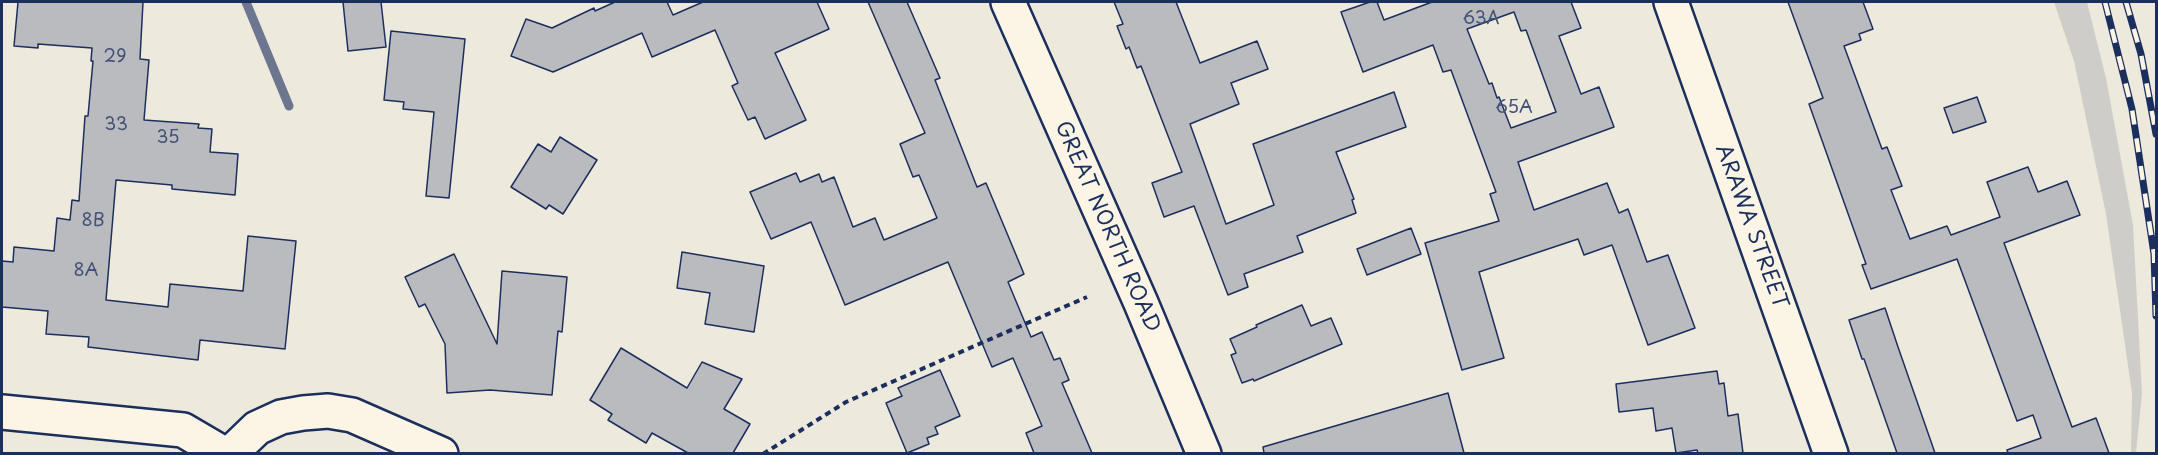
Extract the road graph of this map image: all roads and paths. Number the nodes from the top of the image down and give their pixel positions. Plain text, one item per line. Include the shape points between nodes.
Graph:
1 (1008, 2) edge
2 (1671, 2) edge
3 (1087, 297) dead end
4 (2, 412) edge
5 (224, 453) edge
6 (230, 453) edge
7 (441, 453) edge
8 (763, 453) edge
9 (1204, 453) edge
10 (1831, 453) edge

1 - 9 street, GREAT NORTH ROAD
2 - 10 street, ARAWA STREET
3 - 8 path via 846,402
4 - 5 street via 183,430
6 - 7 street via 257,428 281,417 328,411 352,415

